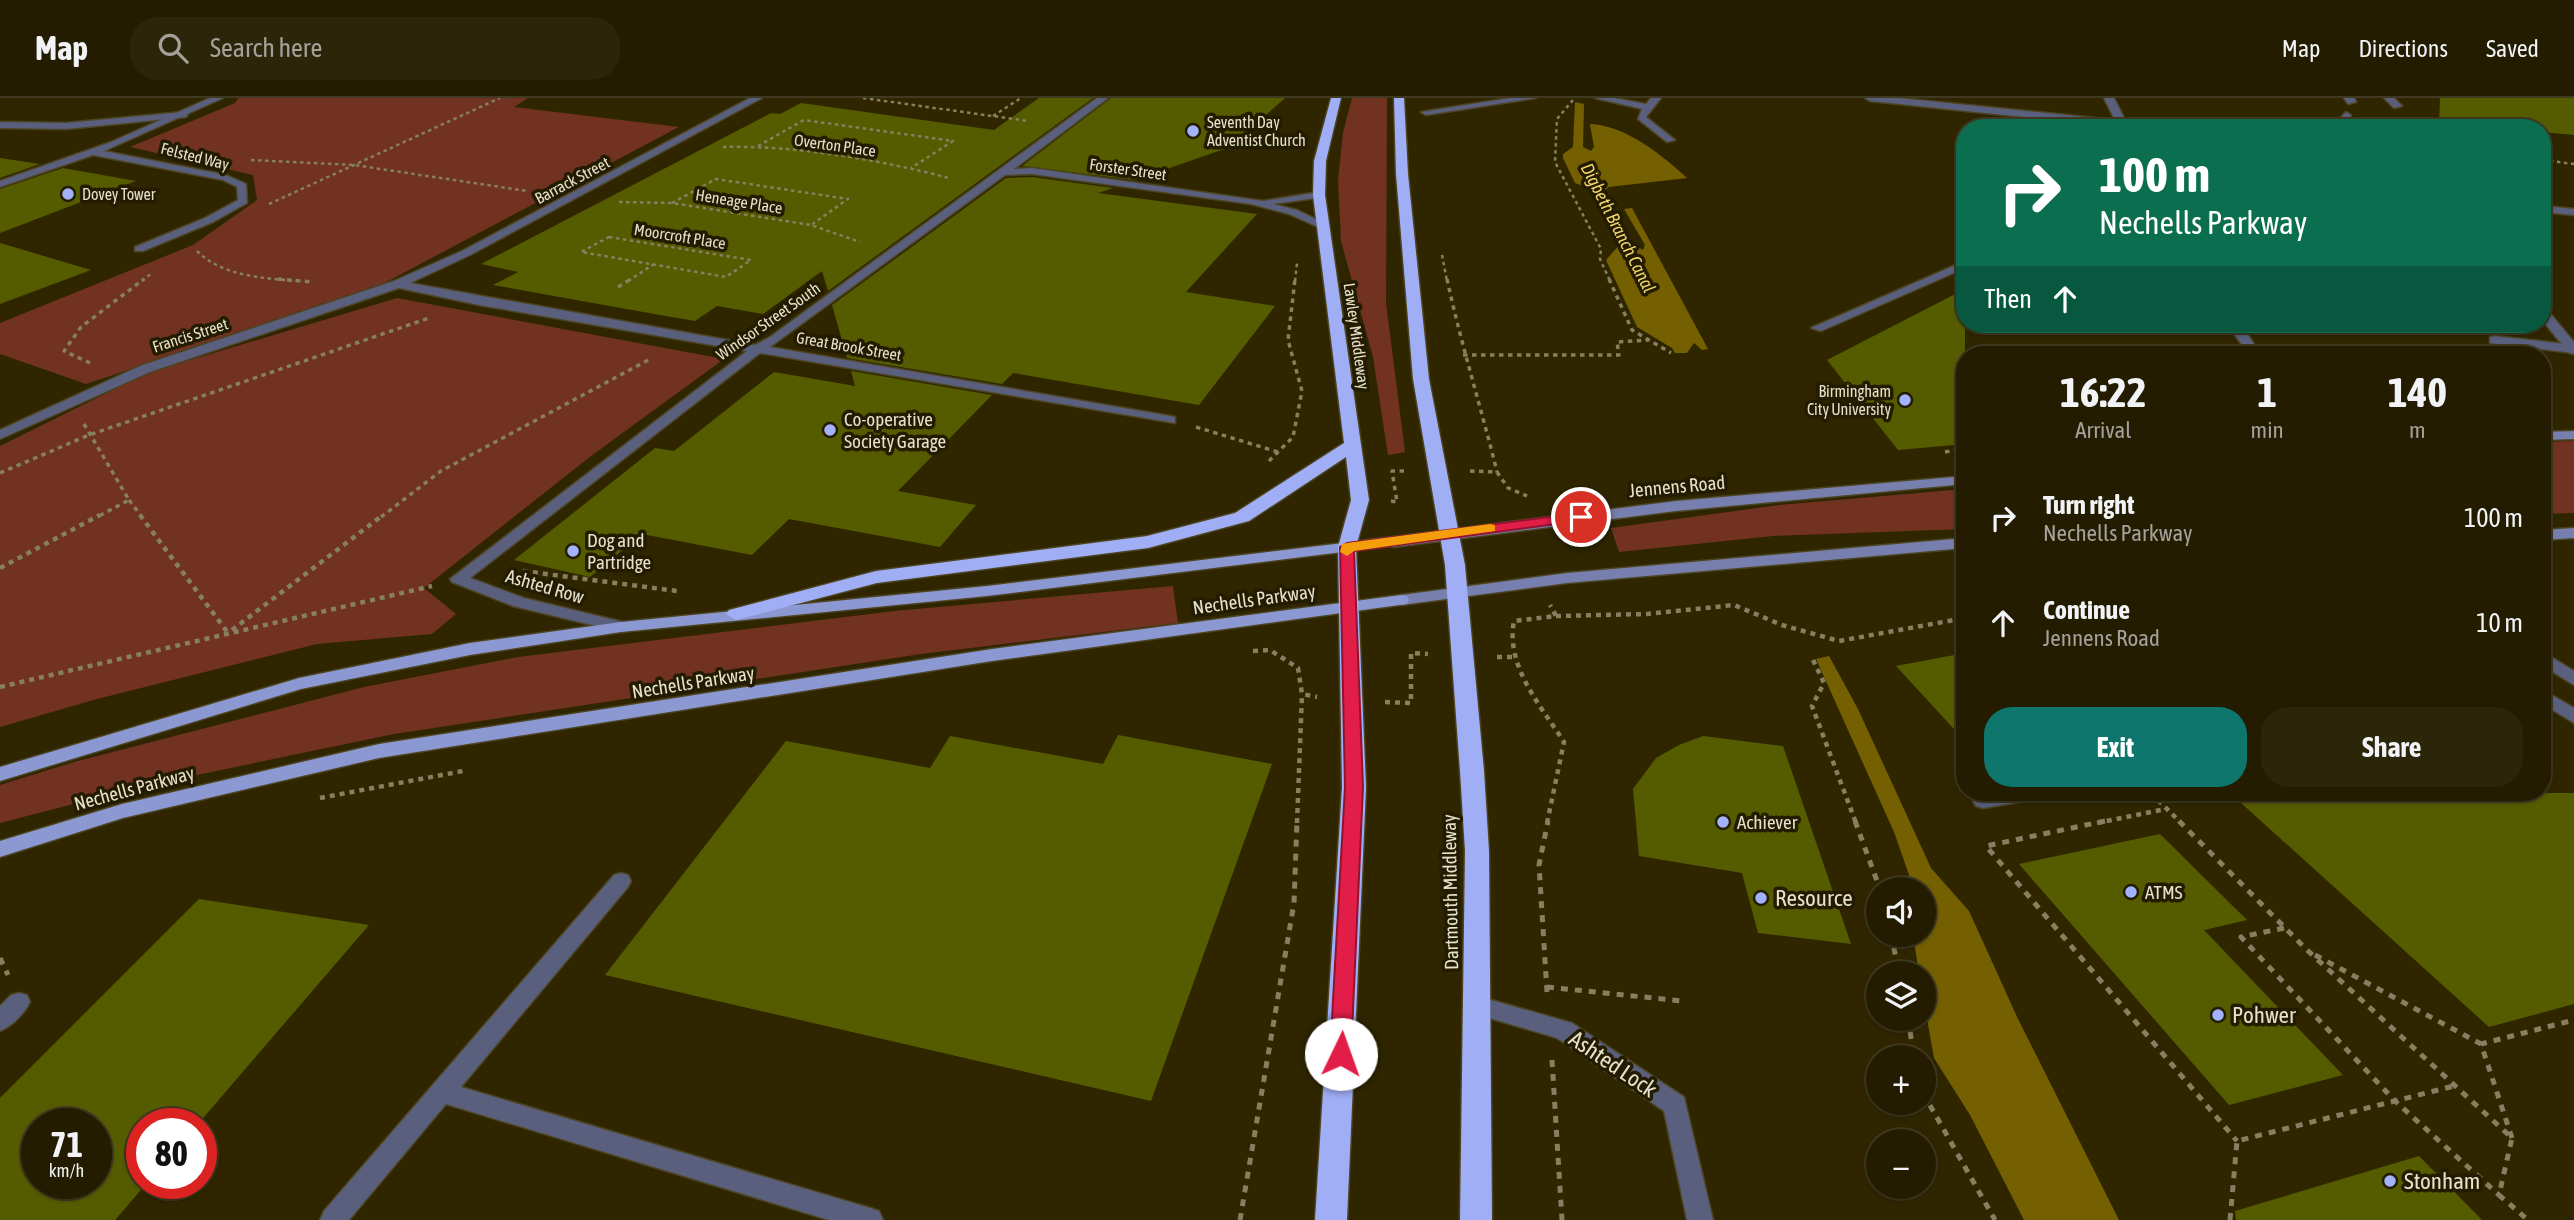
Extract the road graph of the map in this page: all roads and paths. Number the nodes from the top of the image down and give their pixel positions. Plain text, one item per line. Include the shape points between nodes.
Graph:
1 (218, 98) edge
2 (500, 98) edge
3 (757, 98) edge
4 (863, 98) edge
5 (1021, 98) edge
6 (1103, 98) edge
7 (1336, 98) edge
8 (1399, 98) edge
9 (1531, 98) edge
10 (1573, 98) edge
11 (1600, 98) edge
12 (1656, 98) edge
13 (1870, 98) edge
14 (2109, 98) edge
15 (2389, 98) edge
16 (2397, 106) dead end
17 (1646, 107) junction
18 (1426, 112) dead end
19 (183, 115) junction
20 (2346, 115) dead end
21 (993, 116) junction
22 (2067, 119) edge
23 (2120, 119) edge
24 (2344, 119) edge
25 (0, 125) edge
26 (1063, 127) junction
27 (1670, 139) dead end
28 (677, 143) junction
29 (757, 146) junction
30 (95, 152) junction
31 (249, 159) dead end
32 (2551, 161) edge
33 (2574, 164) edge
34 (354, 165) junction
35 (911, 168) junction
36 (1002, 174) junction
37 (0, 184) edge
38 (988, 184) junction
39 (1320, 195) junction
40 (572, 198) junction
41 (1251, 201) junction
42 (672, 203) junction
43 (258, 209) dead end
44 (2551, 210) edge
45 (2574, 212) edge
46 (811, 225) junction
47 (1322, 225) junction
48 (193, 246) dead end
49 (899, 248) junction
50 (139, 249) dead end
51 (654, 264) junction
52 (1956, 267) edge
53 (157, 269) dead end
54 (319, 282) dead end
55 (398, 284) junction
56 (618, 287) dead end
57 (479, 301) junction
58 (2551, 322) edge
59 (1817, 328) dead end
60 (689, 337) junction
61 (1649, 340) junction
62 (2495, 340) dead end
63 (2548, 346) edge
64 (2551, 346) edge
65 (759, 348) junction
66 (2574, 349) edge
67 (1671, 353) dead end
68 (97, 366) dead end
69 (1295, 371) dead end
70 (64, 406) junction
71 (1170, 420) joint
72 (0, 435) edge
73 (89, 435) junction
74 (2574, 435) edge
75 (2551, 436) edge
76 (1351, 446) junction
77 (1497, 472) dead end
78 (0, 473) edge
79 (1956, 481) edge
80 (128, 500) junction
81 (2574, 533) edge
82 (1448, 534) junction
83 (2551, 534) edge
84 (1393, 542) joint
85 (1956, 544) edge
86 (1347, 547) junction
87 (0, 568) edge
88 (458, 579) junction
89 (677, 591) dead end
90 (1455, 594) junction
91 (1349, 608) junction
92 (736, 614) junction
93 (1556, 616) dead end
94 (1956, 620) edge
95 (621, 627) junction
96 (228, 633) junction
97 (1513, 657) dead end
98 (1813, 660) dead end
99 (2551, 663) edge
100 (2574, 679) edge
101 (0, 687) edge
102 (1302, 694) dead end
103 (2551, 701) edge
104 (2574, 717) edge
105 (474, 769) dead end
106 (0, 774) edge
107 (312, 800) dead end
108 (2158, 801) edge
109 (2166, 809) junction
110 (0, 849) edge
111 (1876, 877) edge
112 (621, 881) dead end
113 (2284, 928) junction
114 (2307, 950) junction
115 (1547, 987) junction
116 (1682, 1001) dead end
117 (19, 1002) dead end
118 (1477, 1005) junction
119 (2574, 1020) edge
120 (0, 1021) edge
121 (1549, 1025) junction
122 (2481, 1044) junction
123 (2455, 1086) junction
124 (441, 1092) junction
125 (2395, 1101) junction
126 (1935, 1115) edge
127 (2512, 1138) junction
128 (2237, 1141) junction
129 (2499, 1195) junction
130 (332, 1220) edge
131 (870, 1220) edge
132 (1240, 1220) edge
133 (1331, 1220) edge
134 (1476, 1220) edge
135 (1562, 1220) edge
136 (1700, 1220) edge
137 (1995, 1220) edge
138 (2230, 1220) edge
139 (2528, 1220) edge

1 - 19 street
2 - 34 path
3 - 28 street, Barrack Street
4 - 21 path
5 - 21 path
6 - 26 street, Windsor Street South
7 - 39 highway, Lawley Middleway via 1320,161
8 - 82 highway via 1421,379
9 - 18 street
10 - 61 path via 1557,119 1555,162 1601,249 1600,259 1632,330
11 - 17 street
12 - 17 street
13 - 22 street
14 - 23 street
15 - 16 street
17 - 27 street via 1641,117
19 - 25 street via 66,126
19 - 30 street
20 - 24 street
21 - 26 path
26 - 36 street, Windsor Street South
28 - 29 path, Overton Place
28 - 40 street, Barrack Street
29 - 35 path, Overton Place
29 - 35 path via 804,120 953,141
30 - 37 street
30 - 50 street, Felsted Way via 226,178 242,187 243,201
31 - 34 path, Heneage Place
32 - 33 path
34 - 40 path, Heneage Place
34 - 43 path
35 - 38 path, Overton Place
36 - 38 street, Windsor Street South
36 - 41 street, Forster Street via 1022,170
38 - 49 street, Windsor Street South
39 - 41 street, Forster Street
39 - 47 highway, Lawley Middleway
40 - 42 path, Heneage Place
40 - 55 street, Barrack Street
41 - 47 street, Forster Street
42 - 46 path, Heneage Place
42 - 46 path via 716,179 848,199
44 - 45 street
46 - 49 path, Heneage Place via 848,240
47 - 76 highway, Lawley Middleway
48 - 54 path via 204,261 266,279
49 - 65 street, Windsor Street South
51 - 51 path, Moorcroft Place via 581,252 608,237 751,260 726,276
51 - 56 path, Moorcroft Place
52 - 59 street
53 - 68 path via 81,327 64,351
55 - 57 street, Great Brook Street
55 - 70 street, Francis Street via 145,369
57 - 60 street, Great Brook Street
57 - 73 path
58 - 66 street
60 - 65 street, Great Brook Street
60 - 96 path via 440,471
61 - 67 path
61 - 77 path via 1617,342 1619,355 1463,355 1478,394
62 - 63 street
64 - 66 street
65 - 71 street, Great Brook Street
65 - 88 street, Windsor Street South
69 - 71 path via 1302,391 1293,437 1279,452
70 - 72 street, Francis Street
70 - 73 path via 84,423
73 - 78 path
73 - 80 path
74 - 75 main road
76 - 86 highway, Lawley Middleway via 1360,499
76 - 92 highway via 1242,517 1149,542 876,577
79 - 82 main road, Jennens Road via 1676,506
80 - 87 path
80 - 96 path
81 - 83 main road
82 - 84 main road, Jennens Road
82 - 90 highway, Dartmouth Middleway
84 - 86 main road, Nechells Parkway
85 - 90 main road via 1567,578
86 - 91 highway, Lawley Middleway
86 - 92 main road, Nechells Parkway via 987,591
88 - 89 path via 513,569
88 - 95 street, Ashted Row via 519,602
88 - 96 path
90 - 91 main road, Nechells Parkway
90 - 118 highway, Dartmouth Middleway via 1464,656 1476,838
91 - 110 main road, Nechells Parkway via 992,655 379,751 122,811
91 - 133 highway via 1354,787
92 - 95 main road, Nechells Parkway
93 - 94 path via 1647,614 1734,605 1839,641
95 - 106 main road, Nechells Parkway via 470,649 299,684
96 - 101 path
97 - 115 path via 1564,742 1539,864
98 - 111 path via 1824,683 1812,706
99 - 100 street
102 - 132 path via 1293,903
103 - 104 street
105 - 107 path
108 - 109 path
109 - 113 path
109 - 128 path via 1986,846
112 - 124 street
113 - 114 path
113 - 125 path via 2241,937
114 - 122 path
114 - 123 path
115 - 116 path
115 - 121 path
117 - 120 street
118 - 121 street, Ashted Lock
118 - 134 highway, Dartmouth Middleway
119 - 122 path
121 - 135 path
121 - 136 street, Ashted Lock via 1564,1030 1675,1105
122 - 127 path
123 - 125 path
123 - 127 path
124 - 130 street
124 - 131 street
125 - 128 path
125 - 129 path
126 - 137 path
127 - 129 path
128 - 138 path
129 - 139 path

